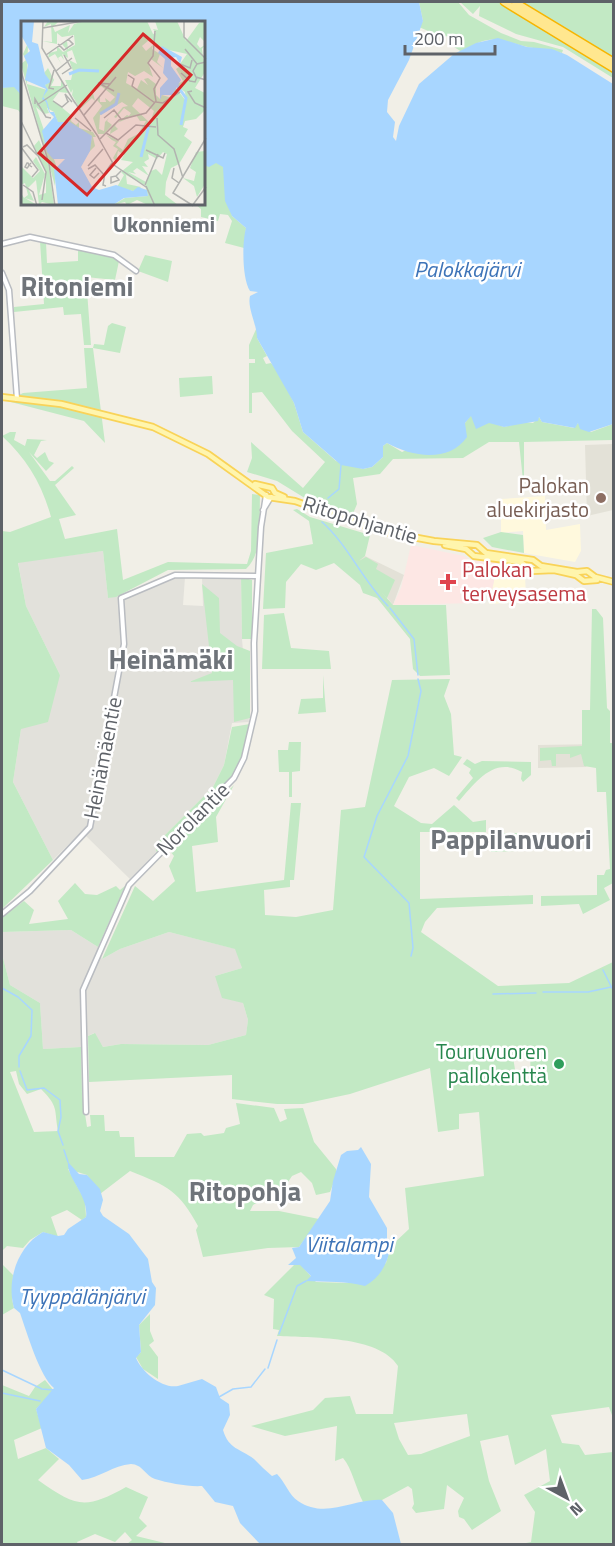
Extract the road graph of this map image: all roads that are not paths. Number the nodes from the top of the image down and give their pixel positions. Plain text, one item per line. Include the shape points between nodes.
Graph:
1 (504, 2) edge
2 (515, 2) edge
3 (614, 62) edge
4 (614, 69) edge
5 (2, 244) edge
6 (136, 271) dead end
7 (2, 273) edge
8 (2, 397) edge
9 (17, 399) junction
10 (270, 493) junction
11 (434, 542) junction
12 (473, 545) junction
13 (481, 549) junction
14 (470, 552) junction
15 (478, 555) junction
16 (530, 560) junction
17 (536, 562) junction
18 (526, 566) junction
19 (535, 569) junction
20 (582, 572) junction
21 (590, 574) junction
22 (258, 576) junction
23 (585, 580) junction
24 (604, 580) junction
25 (614, 582) edge
26 (2, 914) edge
27 (86, 1112) dead end

1 - 4 highway
2 - 3 highway
5 - 6 street via 30,237 114,255
7 - 9 street via 9,290
8 - 9 main road, Ritopohjantie
9 - 10 main road, Ritopohjantie via 153,427 191,444
10 - 11 main road, Ritopohjantie via 380,531
10 - 22 street, Norolantie via 263,511
11 - 12 main road, Ritopohjantie
11 - 14 main road, Ritopohjantie
12 - 13 main road
12 - 14 main road
13 - 15 main road
13 - 16 main road
14 - 15 main road, Ritopohjantie
15 - 18 main road
16 - 17 main road
16 - 18 main road
17 - 19 main road
17 - 20 main road
18 - 19 main road
19 - 23 main road via 554,570
20 - 21 main road
20 - 23 main road
21 - 23 main road
21 - 24 main road
22 - 26 street, Heinämäentie via 176,575 121,598 124,644 90,827 23,898
22 - 27 street, Norolantie via 255,711 244,759 234,778 129,885 83,990
23 - 24 main road
24 - 25 main road

